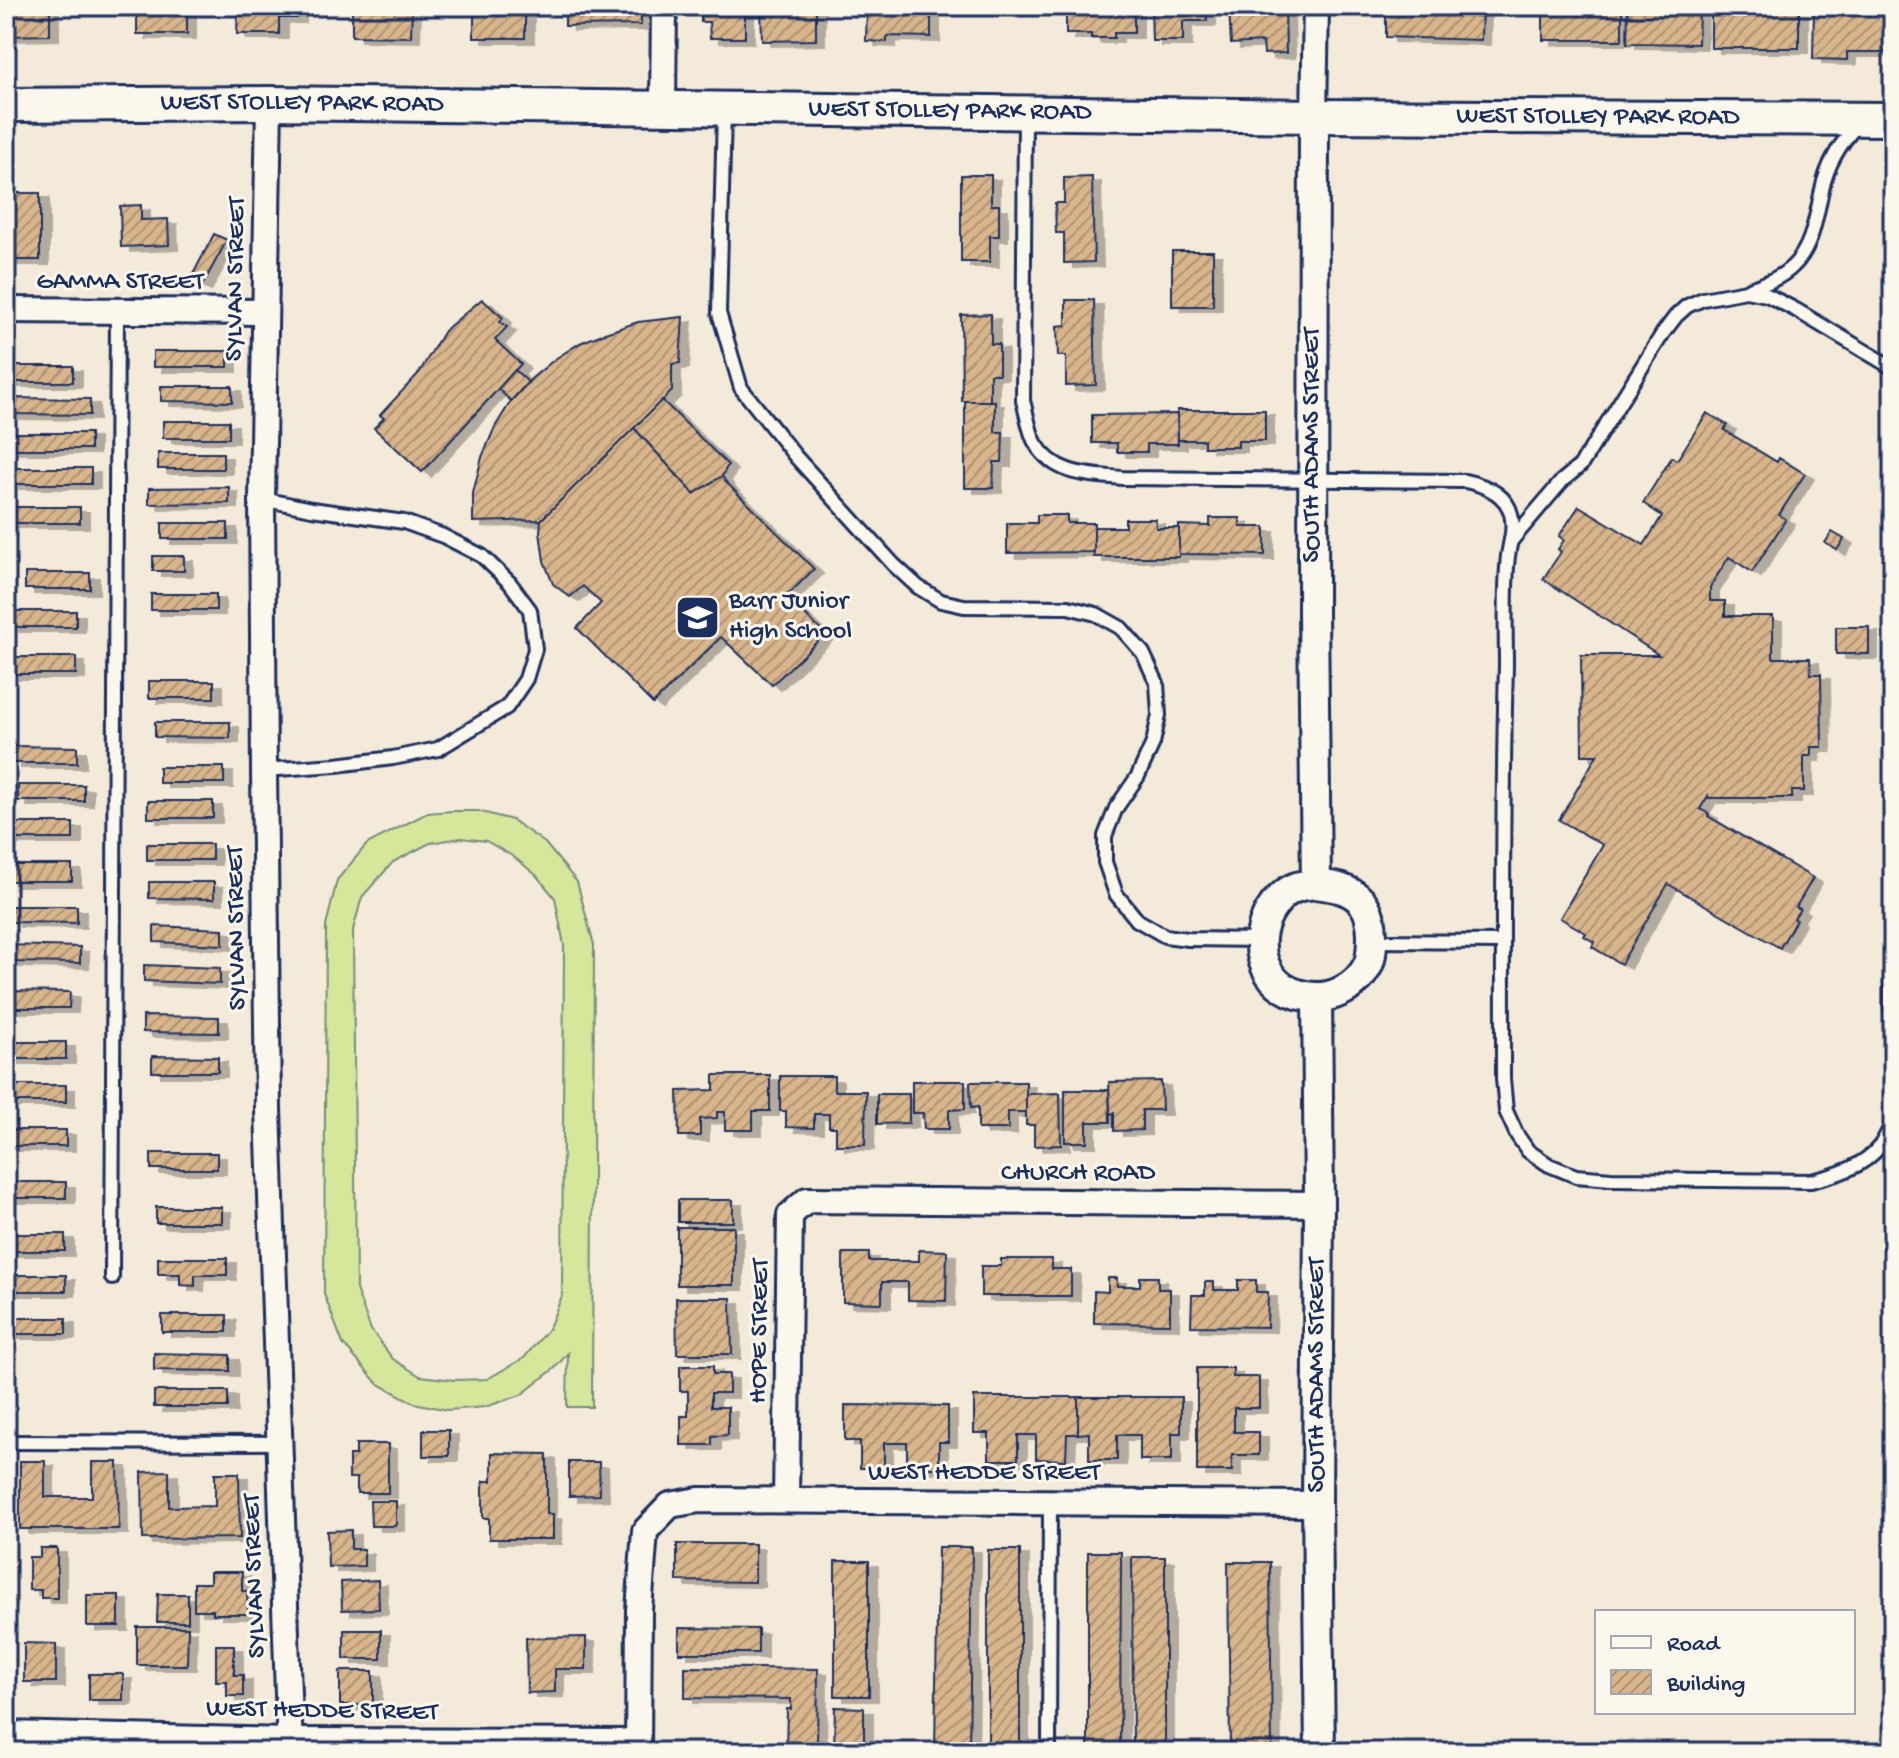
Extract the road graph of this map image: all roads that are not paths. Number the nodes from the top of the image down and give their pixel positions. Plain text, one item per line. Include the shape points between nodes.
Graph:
1 (664, 6) edge
2 (1316, 6) edge
3 (269, 103) junction
4 (6, 105) edge
5 (663, 107) junction
6 (724, 107) junction
7 (1025, 112) junction
8 (1314, 116) junction
9 (1879, 119) edge
10 (1746, 291) junction
11 (14, 310) edge
12 (117, 311) junction
13 (264, 312) junction
14 (1893, 368) edge
15 (1313, 479) junction
16 (262, 499) junction
17 (1511, 541) junction
18 (264, 770) junction
19 (1316, 884) junction
20 (1893, 938) edge
21 (1259, 940) junction
22 (1372, 941) junction
23 (1502, 942) junction
24 (1317, 997) junction
25 (1893, 1026) edge
26 (1893, 1123) edge
27 (837, 1200) joint
28 (1319, 1204) junction
29 (112, 1278) dead end
30 (6, 1442) edge
31 (280, 1443) junction
32 (786, 1500) junction
33 (1050, 1502) junction
34 (1317, 1504) junction
35 (6, 1734) edge
36 (290, 1747) edge
37 (638, 1747) edge
38 (1049, 1752) edge
39 (1320, 1752) edge

1 - 5 street
2 - 8 street, SOUTH ADAMS STREET
3 - 4 main road, WEST STOLLEY PARK ROAD
3 - 5 main road, WEST STOLLEY PARK ROAD
3 - 13 street, SYLVAN STREET
5 - 6 main road, WEST STOLLEY PARK ROAD
6 - 7 main road, WEST STOLLEY PARK ROAD
6 - 21 lane via 719,313 741,388 796,457 918,587 941,601 964,606 1068,607 1121,628 1143,653 1157,683 1159,715 1153,743 1105,836 1105,862 1116,894 1137,920 1165,936
7 - 8 main road, WEST STOLLEY PARK ROAD
7 - 15 lane via 1023,401 1035,444 1074,474
8 - 9 main road, WEST STOLLEY PARK ROAD
8 - 15 street, SOUTH ADAMS STREET
9 - 10 lane via 1846,137 1830,163 1818,213 1795,265
10 - 14 lane via 1777,300
10 - 17 lane via 1703,299 1676,316 1581,465
11 - 12 street, GAMMA STREET
12 - 13 street, GAMMA STREET
12 - 29 lane
13 - 16 street, SYLVAN STREET
15 - 17 lane via 1479,483 1506,501 1513,524
15 - 19 street, SOUTH ADAMS STREET
16 - 18 street, SYLVAN STREET
16 - 18 lane via 404,522 482,556 530,610 535,649 526,679 507,707 438,749
17 - 23 lane
18 - 31 street, SYLVAN STREET via 268,1109
19 - 21 street via 1296,887 1279,898
19 - 22 street via 1347,891 1361,901 1369,914
20 - 25 lane
21 - 24 street via 1268,973 1278,984
22 - 23 lane
22 - 24 street via 1368,966 1357,981
23 - 26 lane via 1506,1111 1528,1151 1549,1165 1576,1176 1611,1179 1811,1181 1866,1159
24 - 28 street, SOUTH ADAMS STREET
27 - 28 street, CHURCH ROAD
27 - 32 street, HOPE STREET via 807,1200 790,1215
28 - 34 street, SOUTH ADAMS STREET
30 - 31 lane
31 - 36 street, SYLVAN STREET
32 - 33 street, WEST HEDDE STREET
32 - 37 street, WEST HEDDE STREET via 670,1505 645,1531
33 - 34 street, WEST HEDDE STREET
33 - 38 lane
34 - 39 street, SOUTH ADAMS STREET
35 - 36 street, WEST HEDDE STREET
36 - 37 street, WEST HEDDE STREET

